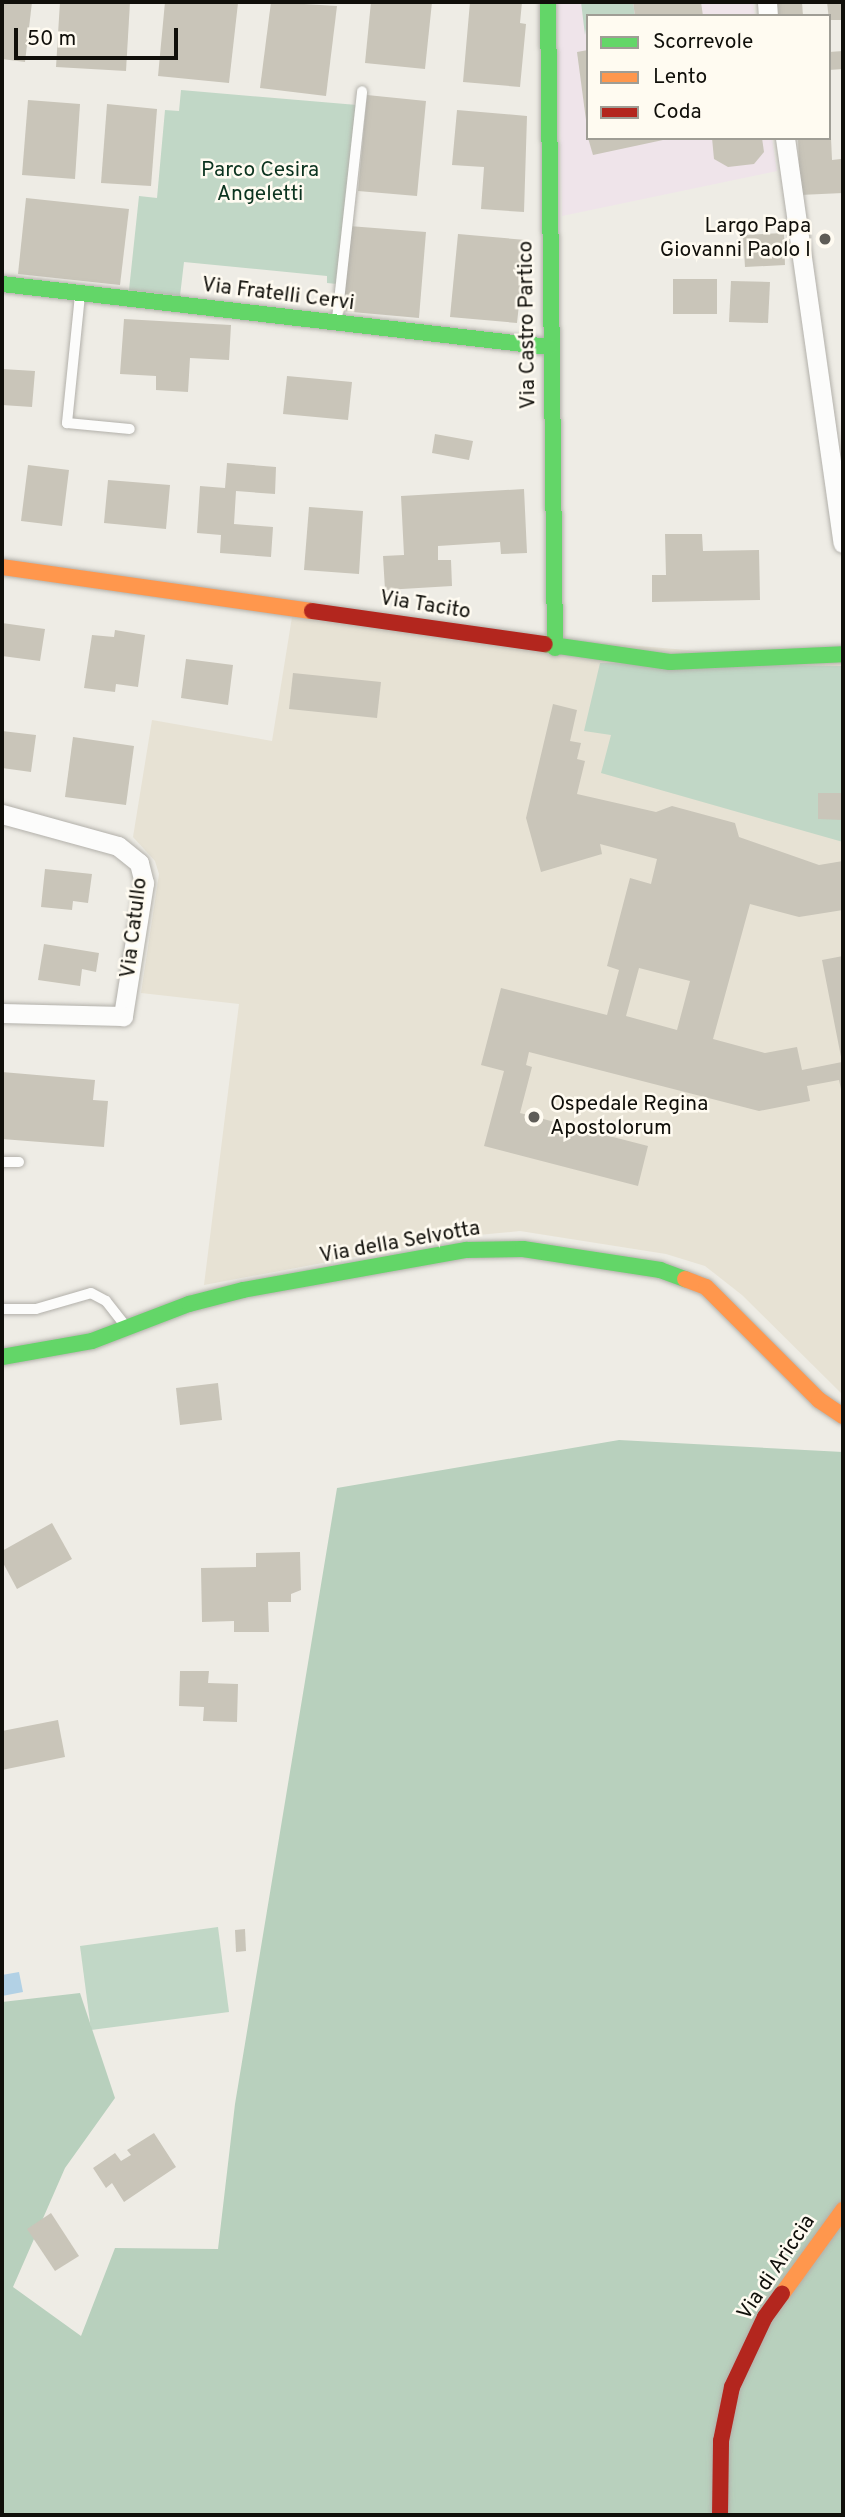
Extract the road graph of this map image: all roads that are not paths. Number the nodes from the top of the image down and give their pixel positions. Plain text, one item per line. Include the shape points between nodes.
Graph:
1 (548, 2) edge
2 (362, 91) dead end
3 (785, 140) edge
4 (2, 284) edge
5 (80, 293) junction
6 (337, 323) junction
7 (549, 347) junction
8 (130, 429) dead end
9 (843, 543) edge
10 (2, 567) edge
11 (555, 648) junction
12 (843, 654) edge
13 (2, 814) edge
14 (2, 1013) edge
15 (2, 1162) edge
16 (19, 1162) dead end
17 (2, 1309) edge
18 (128, 1328) junction
19 (2, 1357) edge
20 (843, 1416) edge
21 (843, 2210) edge
22 (720, 2515) edge

1 - 7 street, Via Castro Partico
2 - 6 lane
3 - 9 street
4 - 5 street, Via Fratelli Cervi
5 - 6 street, Via Fratelli Cervi
5 - 8 lane via 67,423
6 - 7 street, Via Fratelli Cervi
7 - 11 street, Via Castro Partico
10 - 11 street, Via Tacito
11 - 12 street, Via Tacito via 670,662
13 - 14 street, Via Catullo via 118,846 142,868 144,889 123,1016
15 - 16 lane
17 - 18 lane via 36,1309 92,1293 106,1301
18 - 19 street, Via della Selvotta via 92,1341
18 - 20 street, Via della Selvotta via 189,1304 243,1290 466,1250 552,1252 660,1270 706,1287 819,1401
21 - 22 street, Via di Ariccia via 765,2317 733,2387 721,2441

